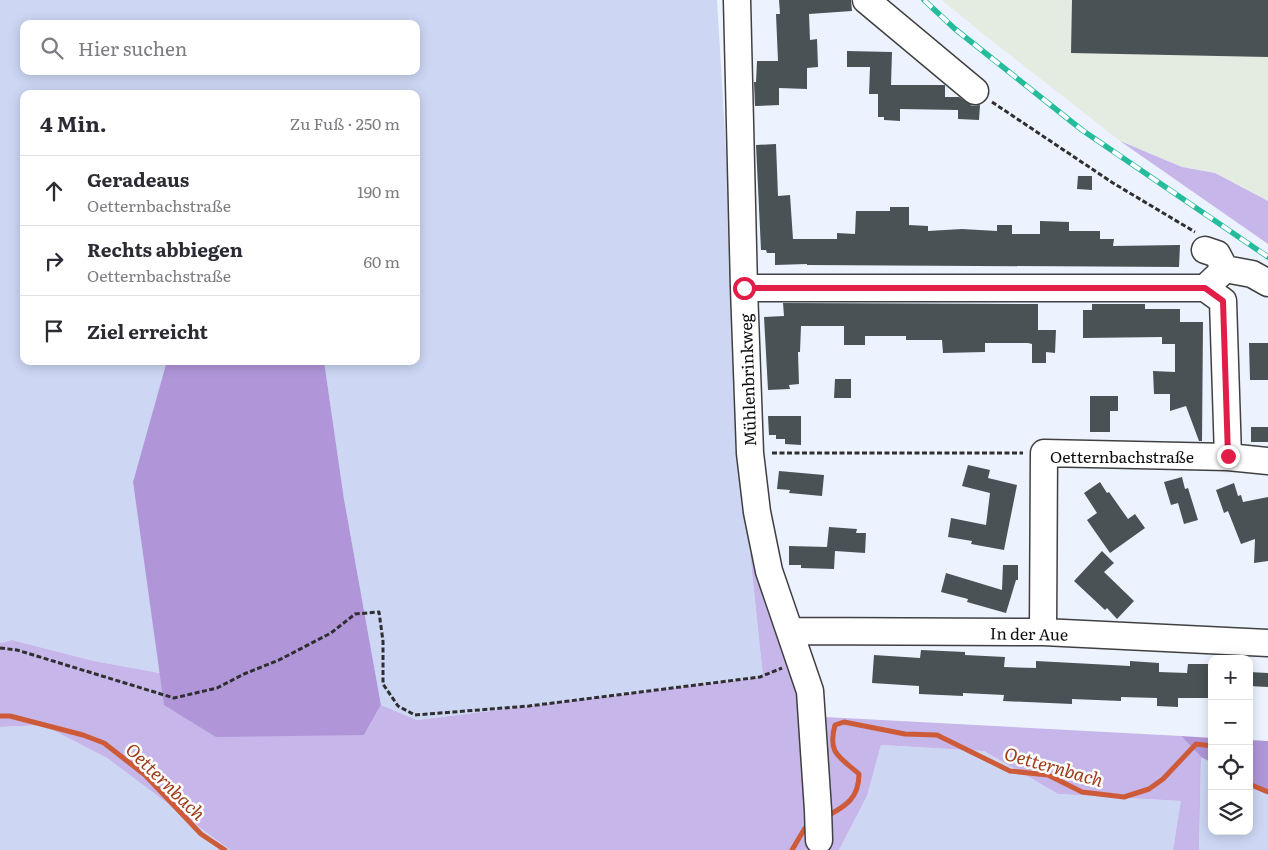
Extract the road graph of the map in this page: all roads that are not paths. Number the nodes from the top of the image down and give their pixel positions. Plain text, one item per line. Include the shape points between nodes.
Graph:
1 (737, 0) edge
2 (866, 0) edge
3 (975, 91) road end
4 (1268, 283) edge
5 (744, 288) junction
6 (1205, 288) junction
7 (1228, 456) junction
8 (1268, 461) edge
9 (790, 630) junction
10 (1043, 632) junction
11 (1268, 643) edge
12 (819, 840) dead end

1 - 5 street, Mühlenbrinkweg
2 - 3 street
4 - 6 street via 1216,258
5 - 6 street
5 - 9 street, Mühlenbrinkweg via 750,453 757,512 769,571
6 - 7 street via 1223,301
7 - 8 street, Oetternbachstraße
7 - 10 street, Oetternbachstraße via 1044,453
9 - 10 street, In der Aue
9 - 12 street, Mühlenbrinkweg via 810,691
10 - 11 street, In der Aue

